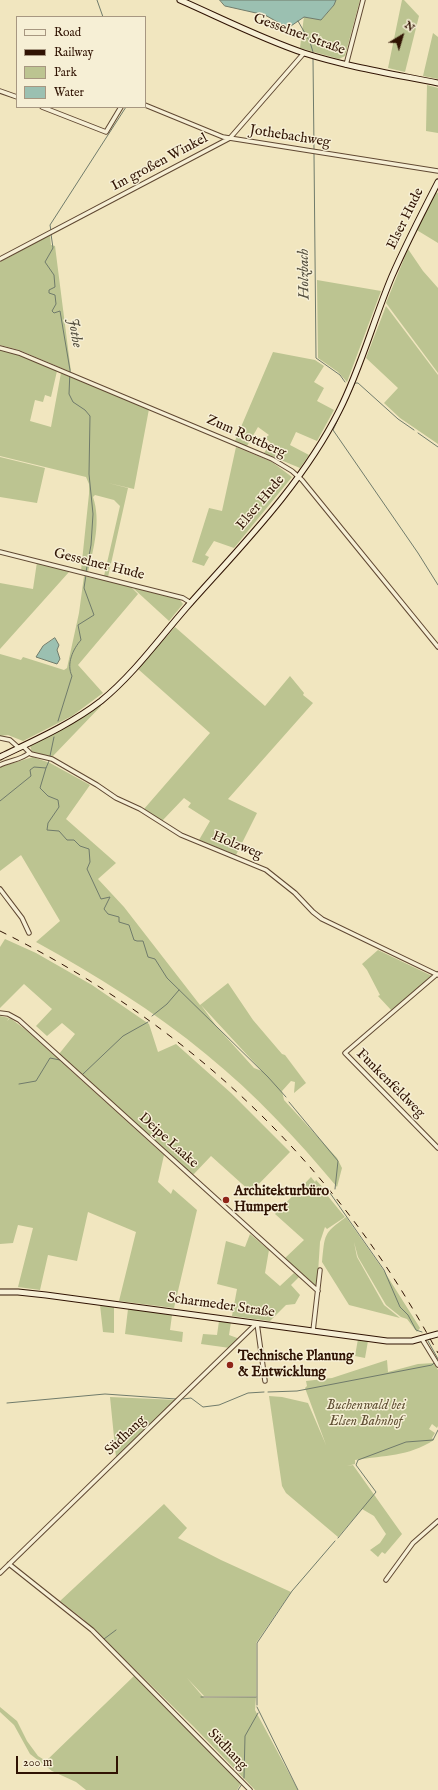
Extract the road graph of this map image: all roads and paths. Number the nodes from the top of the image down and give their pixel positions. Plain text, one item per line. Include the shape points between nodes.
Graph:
1 (180, 0) edge
2 (363, 0) edge
3 (304, 53) junction
4 (346, 65) junction
5 (438, 83) edge
6 (0, 91) edge
7 (16, 97) edge
8 (146, 105) edge
9 (45, 108) edge
10 (120, 108) edge
11 (230, 138) junction
12 (438, 171) edge
13 (438, 182) edge
14 (0, 259) edge
15 (0, 348) edge
16 (299, 476) junction
17 (0, 552) edge
18 (191, 603) junction
19 (438, 647) edge
20 (0, 738) edge
21 (21, 747) junction
22 (29, 753) junction
23 (0, 757) edge
24 (0, 765) edge
25 (0, 889) edge
26 (30, 933) dead end
27 (438, 974) edge
28 (0, 1013) edge
29 (438, 1148) edge
30 (320, 1270) dead end
31 (318, 1291) junction
32 (0, 1292) edge
33 (257, 1323) junction
34 (313, 1331) junction
35 (438, 1334) edge
36 (422, 1339) junction
37 (438, 1365) edge
38 (265, 1381) dead end
39 (438, 1521) edge
40 (9, 1564) junction
41 (0, 1573) edge
42 (386, 1580) dead end
43 (250, 1790) edge

1 - 3 street, Gesselner Straße
2 - 4 street
3 - 4 street, Gesselner Straße
3 - 11 street, Im großen Winkel
4 - 5 street, Gesselner Straße
6 - 7 street
8 - 11 street, Jothebachweg
9 - 10 street via 106,132
11 - 12 street, Jothebachweg
11 - 14 street, Im großen Winkel
13 - 16 street, Elser Hude via 392,277 339,411
15 - 16 street, Zum Rottberg via 19,353 272,459
16 - 18 street, Elser Hude
16 - 19 street, Zum Rottberg
17 - 18 street, Gesselner Hude via 183,598
18 - 21 street, Elser Hude via 102,700 68,724
20 - 21 street via 10,740
21 - 22 street
21 - 23 street, Elser Hude
22 - 24 street via 23,758
22 - 27 street, Holzweg via 52,759 181,835 266,870 296,893 322,919
25 - 26 street
27 - 29 street, Funkenfeldweg via 345,1053
28 - 31 street, Deipe Laake via 19,1020
30 - 31 street
31 - 34 street
32 - 33 street, Scharmeder Straße via 46,1295
33 - 34 street, Scharmeder Straße
33 - 38 street
33 - 40 street, Südhang
34 - 36 street, Scharmeder Straße via 387,1341
35 - 36 street, Scharmeder Straße
36 - 37 street
39 - 42 street via 413,1543
40 - 41 street, Südhang
40 - 43 street, Südhang via 92,1630

